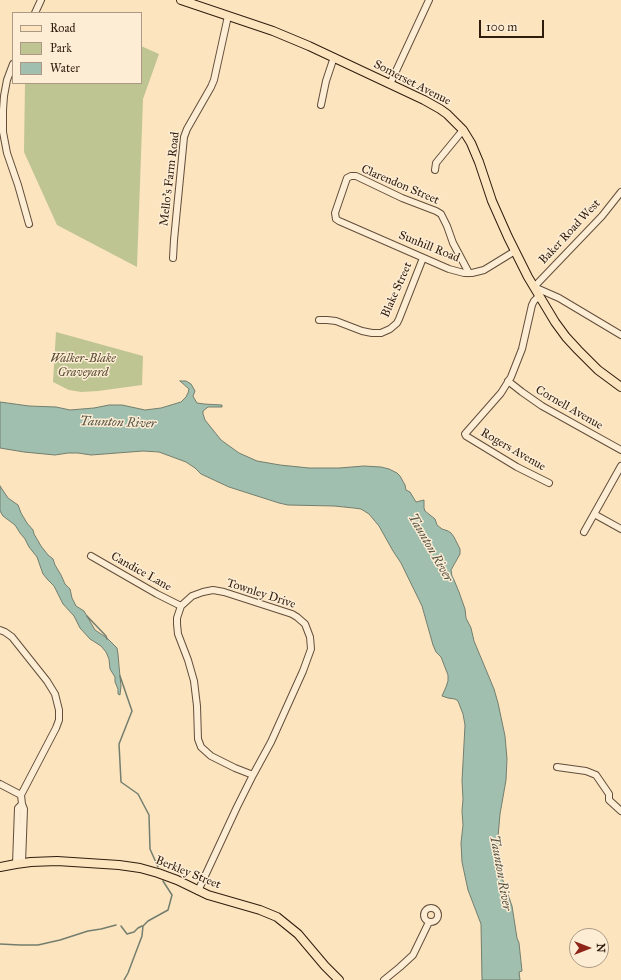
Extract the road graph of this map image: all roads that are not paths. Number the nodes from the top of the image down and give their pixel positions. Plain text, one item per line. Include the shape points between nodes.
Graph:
1 (41, 0) edge
2 (181, 0) edge
3 (429, 0) edge
4 (35, 12) edge
5 (228, 16) junction
6 (334, 57) junction
7 (12, 67) edge
8 (390, 84) junction
9 (321, 105) dead end
10 (463, 130) junction
11 (435, 170) dead end
12 (621, 192) edge
13 (335, 217) joint
14 (29, 224) dead end
15 (515, 251) junction
16 (173, 258) dead end
17 (423, 258) junction
18 (469, 273) junction
19 (534, 287) junction
20 (539, 296) junction
21 (319, 320) dead end
22 (621, 335) edge
23 (508, 381) junction
24 (621, 387) edge
25 (621, 450) edge
26 (621, 466) edge
27 (549, 483) dead end
28 (594, 514) junction
29 (621, 529) edge
30 (584, 532) dead end
31 (91, 556) dead end
32 (181, 606) junction
33 (0, 630) edge
34 (558, 767) dead end
35 (253, 775) junction
36 (0, 784) edge
37 (21, 795) junction
38 (621, 811) edge
39 (19, 863) junction
40 (0, 867) edge
41 (198, 891) junction
42 (429, 922) dead end
43 (339, 980) edge
44 (384, 980) edge

1 - 4 street
2 - 5 main road, Somerset Avenue
3 - 8 street
5 - 6 main road, Somerset Avenue via 283,35
5 - 16 street, Mello's Farm Road via 214,80 184,137
6 - 8 main road, Somerset Avenue
6 - 9 street
7 - 14 street via 4,96 3,132
8 - 10 main road, Somerset Avenue via 440,109
10 - 11 street via 436,163
10 - 15 main road, Somerset Avenue via 474,149 492,201
12 - 19 street, Baker Road West via 601,217
13 - 17 street, Sunhill Road via 339,222
13 - 18 street, Clarendon Street via 347,178 356,176 441,214
15 - 18 street, Sunhill Road via 484,270
15 - 19 main road, Somerset Avenue
17 - 18 street, Sunhill Road via 449,269
17 - 21 street, Blake Street via 399,319 390,329 372,333 336,321
19 - 20 main road, Somerset Avenue
19 - 22 street via 559,298
20 - 23 street via 532,305 522,349
20 - 24 main road, Somerset Avenue via 566,337 598,370
23 - 25 street, Cornell Avenue via 537,403
23 - 27 street, Rogers Avenue via 465,434 517,467
26 - 28 street
28 - 29 street
28 - 30 street
31 - 32 street, Candice Lane
32 - 35 street via 177,629 194,681 199,744 206,753
32 - 35 street, Townley Drive via 197,593 218,591 292,614 307,628 310,654 272,742
33 - 37 street via 12,637 47,681 55,694 59,710 56,728
34 - 38 street via 596,775 609,794 609,800
35 - 41 street, Townley Drive
36 - 37 street
37 - 39 street via 22,804 18,808
39 - 40 main road, Berkley Street
39 - 41 main road, Berkley Street via 57,861 133,867 164,875
41 - 43 main road, Berkley Street via 266,912 277,918 298,934
42 - 44 street via 413,954

